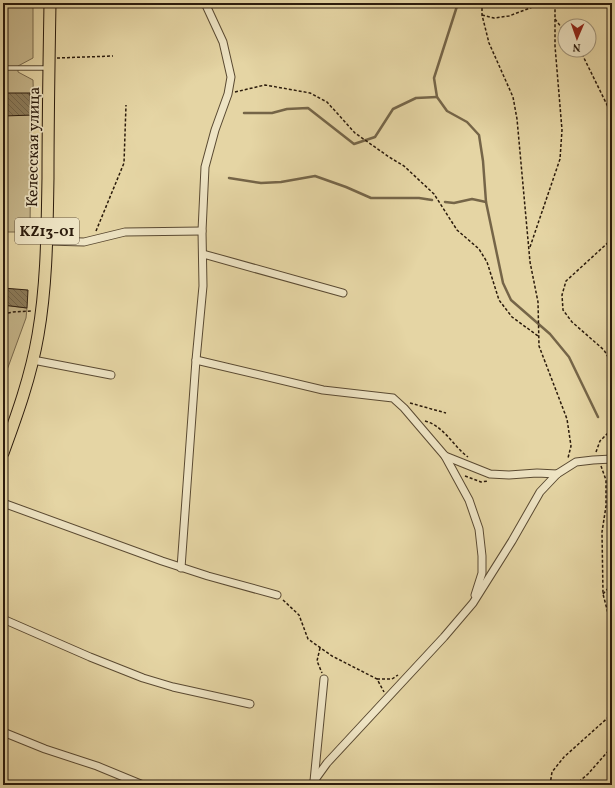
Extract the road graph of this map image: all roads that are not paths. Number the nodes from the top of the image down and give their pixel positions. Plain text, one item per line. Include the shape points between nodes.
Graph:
1 (50, 3) edge
2 (206, 3) edge
3 (49, 63) junction
4 (3, 68) edge
5 (202, 231) junction
6 (47, 241) junction
7 (202, 254) junction
8 (343, 293) dead end
9 (33, 360) junction
10 (196, 360) junction
11 (111, 375) dead end
12 (3, 453) edge
13 (445, 456) junction
14 (612, 459) edge
15 (557, 474) junction
16 (3, 503) edge
17 (181, 568) junction
18 (277, 595) road end
19 (472, 603) junction
20 (3, 619) edge
21 (324, 679) road end
22 (250, 704) dead end
23 (3, 732) edge
24 (314, 783) edge
25 (143, 785) edge

1 - 3 main road, Келесская улица / KZ13-01
2 - 5 street via 223,42 231,77 205,167
3 - 4 lane
3 - 6 main road, Келесская улица / KZ13-01
5 - 6 street via 125,232 84,242
5 - 7 street
6 - 9 main road, Келесская улица / KZ13-01 via 44,297
7 - 8 street
7 - 10 street via 204,286
9 - 11 street
9 - 12 main road, Келесская улица / KZ13-01
10 - 13 street via 323,390 393,398
10 - 17 street
13 - 15 street via 490,474
13 - 19 street via 469,500 479,529 482,573
14 - 15 street via 576,462
15 - 19 street via 540,492
16 - 17 street
17 - 18 street
19 - 24 street via 444,637 327,763
20 - 22 street via 143,678
21 - 24 street
23 - 25 street

